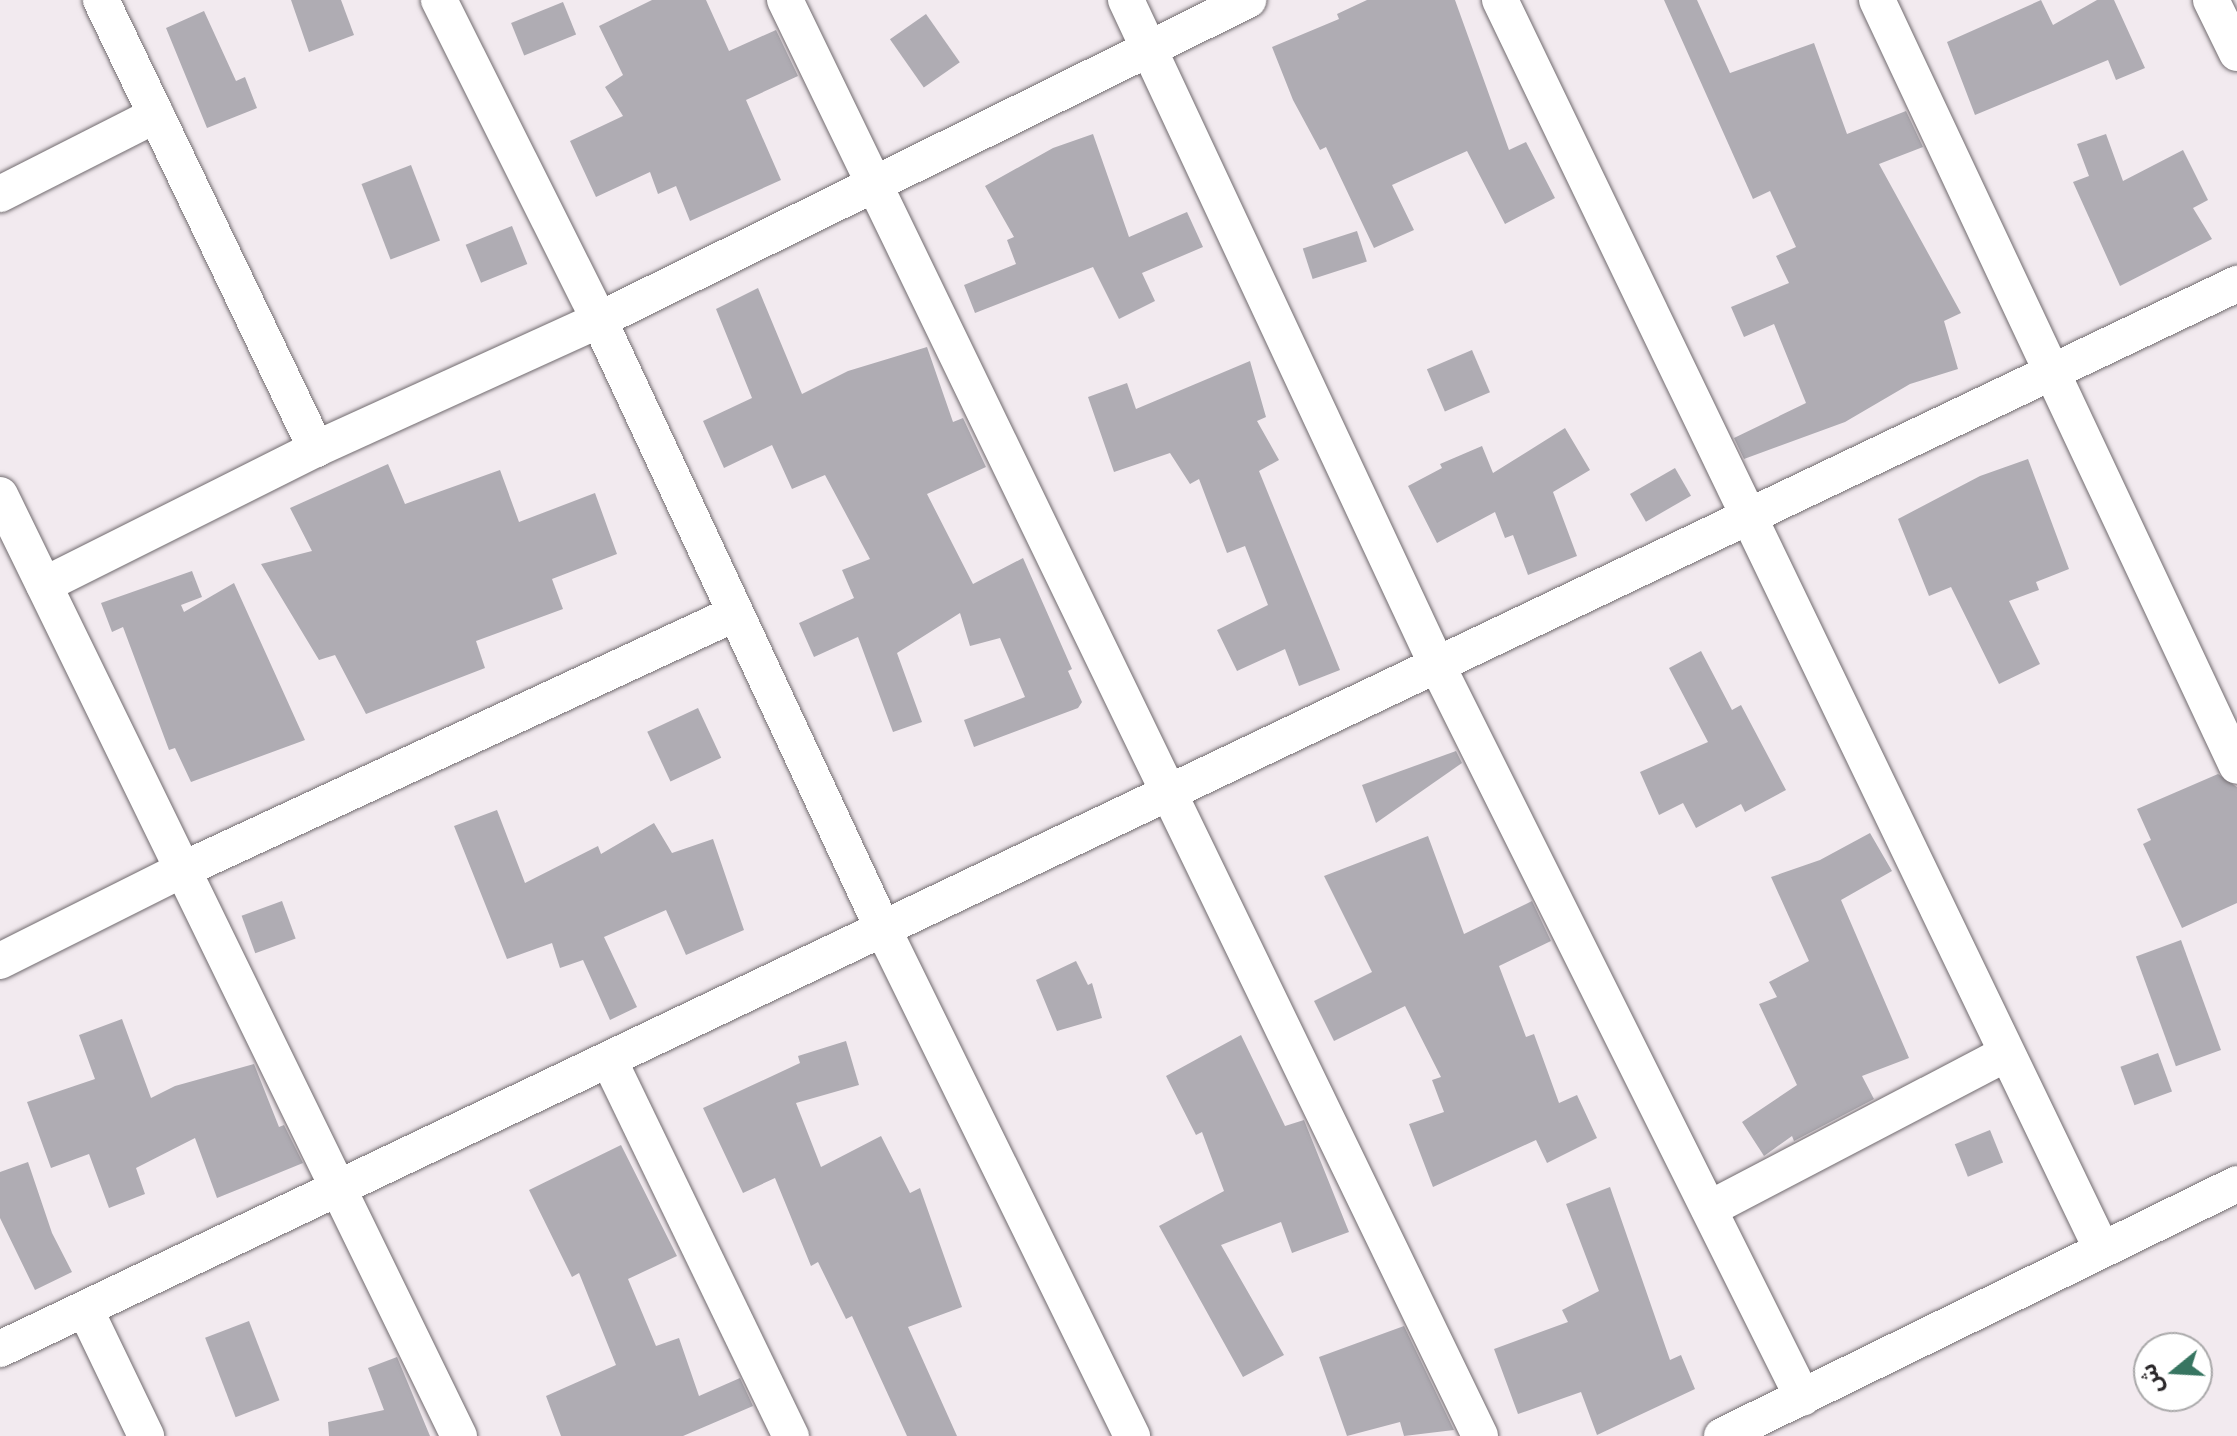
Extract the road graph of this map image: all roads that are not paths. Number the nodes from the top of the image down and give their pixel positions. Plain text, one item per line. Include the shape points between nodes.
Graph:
1 (101, 0) edge
2 (439, 0) edge
3 (785, 0) edge
4 (1126, 0) edge
5 (1248, 0) edge
6 (1500, 0) edge
7 (1877, 0) edge
8 (2211, 0) edge
9 (1150, 48) junction
10 (2237, 53) edge
11 (156, 115) junction
12 (872, 183) junction
13 (0, 194) edge
14 (2237, 284) edge
15 (599, 320) junction
16 (2050, 373) junction
17 (316, 449) junction
18 (0, 495) edge
19 (1745, 516) junction
20 (44, 585) junction
21 (734, 614) junction
22 (1437, 665) junction
23 (2237, 766) edge
24 (1167, 793) junction
25 (180, 871) junction
26 (883, 929) junction
27 (0, 961) edge
28 (2006, 1054) junction
29 (609, 1060) junction
30 (2237, 1184) edge
31 (337, 1190) junction
32 (1709, 1209) junction
33 (2102, 1250) junction
34 (85, 1309) junction
35 (0, 1349) edge
36 (1803, 1398) junction
37 (146, 1436) edge
38 (459, 1436) edge
39 (791, 1436) edge
40 (1132, 1436) edge
41 (1480, 1436) edge
42 (1722, 1436) edge

1 - 11 street
2 - 15 street
3 - 12 street
4 - 9 street
5 - 9 street
6 - 19 street
7 - 16 street
8 - 10 street
9 - 12 street
9 - 22 street
11 - 13 street
11 - 17 street
12 - 15 street
12 - 24 street
14 - 16 street
15 - 17 street
15 - 21 street
16 - 19 street
16 - 23 street
17 - 20 street
18 - 20 street
19 - 22 street
19 - 28 street
20 - 25 street
21 - 25 street
21 - 26 street
22 - 24 street
22 - 32 street
24 - 26 street
24 - 41 street
25 - 27 street
25 - 31 street
26 - 29 street
26 - 40 street
28 - 32 street
28 - 33 street
29 - 31 street
29 - 39 street
30 - 33 street
31 - 34 street
31 - 38 street
32 - 36 street
33 - 36 street
34 - 35 street
34 - 37 street
36 - 42 street

